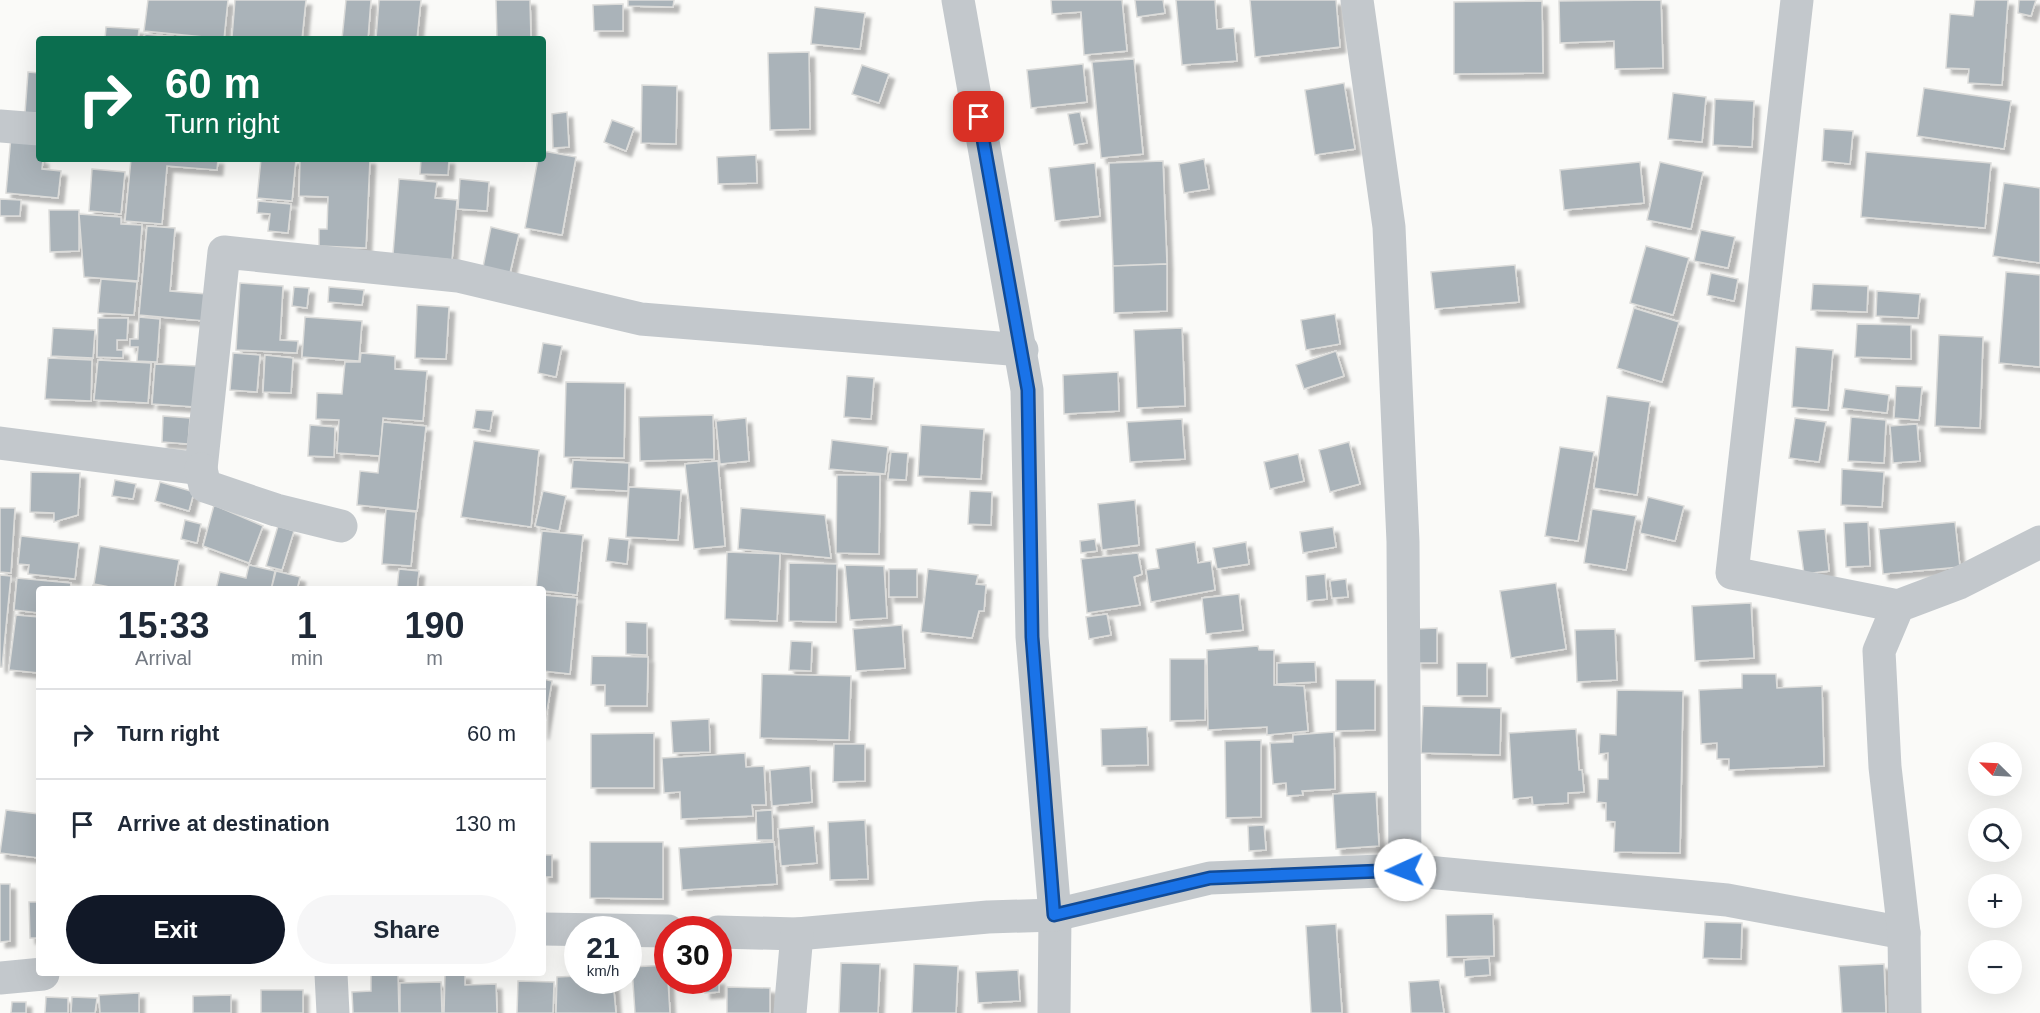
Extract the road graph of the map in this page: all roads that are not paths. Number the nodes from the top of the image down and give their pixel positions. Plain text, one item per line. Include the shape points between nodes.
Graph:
1 (958, 0) edge
2 (1357, 0) edge
3 (1797, 0) edge
4 (0, 126) edge
5 (36, 129) edge
6 (1022, 350) junction
7 (0, 443) edge
8 (201, 469) junction
9 (341, 526) dead end
10 (2040, 542) edge
11 (1898, 606) junction
12 (1405, 870) junction
13 (1054, 915) junction
14 (546, 930) edge
15 (654, 931) edge
16 (732, 932) edge
17 (1904, 933) junction
18 (797, 934) junction
19 (36, 975) edge
20 (331, 976) edge
21 (0, 978) edge
22 (333, 1013) edge
23 (790, 1013) edge
24 (1054, 1013) edge
25 (1905, 1013) edge

1 - 6 street
2 - 12 street via 1389,227 1403,542
3 - 11 street via 1732,573
4 - 5 street
6 - 8 street via 641,319 458,276 224,252
6 - 13 street via 1028,390 1032,637
7 - 8 street
8 - 9 street via 205,486
10 - 11 street via 1959,583
11 - 17 street via 1879,651 1885,767
12 - 13 street via 1210,878
12 - 17 street via 1726,900
13 - 18 street
13 - 24 street
14 - 15 street
16 - 18 street
17 - 25 street
18 - 23 street
19 - 21 street
20 - 22 street

